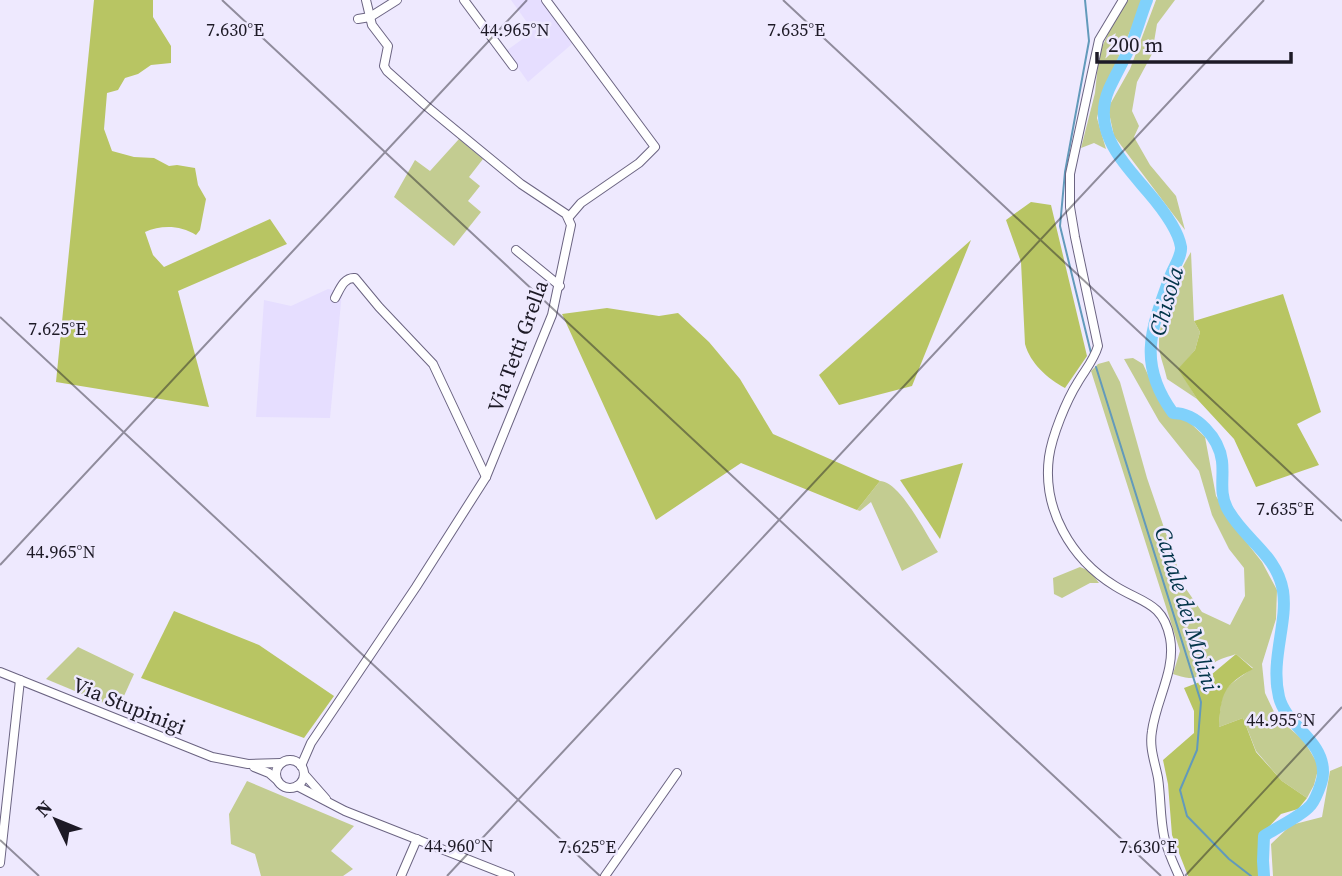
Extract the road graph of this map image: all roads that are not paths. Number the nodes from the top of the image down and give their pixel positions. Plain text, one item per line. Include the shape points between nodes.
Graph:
1 (366, 0) edge
2 (397, 0) edge
3 (464, 0) edge
4 (546, 0) edge
5 (1124, 0) edge
6 (370, 17) junction
7 (358, 19) dead end
8 (513, 66) dead end
9 (569, 217) junction
10 (516, 250) dead end
11 (560, 286) junction
12 (335, 298) dead end
13 (486, 477) junction
14 (0, 672) edge
15 (20, 680) junction
16 (311, 743) junction
17 (285, 761) junction
18 (248, 764) junction
19 (303, 770) junction
20 (677, 773) dead end
21 (277, 780) junction
22 (298, 786) junction
23 (334, 806) junction
24 (417, 839) junction
25 (0, 863) edge
26 (401, 876) edge
27 (510, 876) edge
28 (605, 876) edge
29 (1180, 876) edge

1 - 6 street
2 - 6 street
3 - 8 street
4 - 9 street via 655,147
5 - 29 street via 1099,40 1070,174 1070,207 1098,346 1069,398 1049,453 1047,475 1056,516 1072,547 1102,577 1150,603 1168,628 1171,655 1151,748 1164,837
6 - 7 street
6 - 9 street via 388,46 387,71 520,184
9 - 11 street, Via Tetti Grella
10 - 11 street
11 - 13 street, Via Tetti Grella
12 - 13 street via 345,281 355,278 433,364
13 - 16 street, Via Tetti Grella
14 - 15 street, Via Stupinigi
15 - 18 street, Via Stupinigi via 204,754
15 - 25 street
16 - 17 street, Via Tetti Grella
16 - 19 street, Via Tetti Grella
17 - 18 street, Via Stupinigi
17 - 19 street, Via Stupinigi
17 - 21 street via 276,770
18 - 21 street, Via Stupinigi
19 - 22 street
19 - 23 street, Via Stupinigi
20 - 28 street
21 - 22 street, Via Stupinigi via 288,788
22 - 23 street, Via Stupinigi
23 - 24 street, Via Stupinigi
24 - 26 street
24 - 27 street, Via Stupinigi

